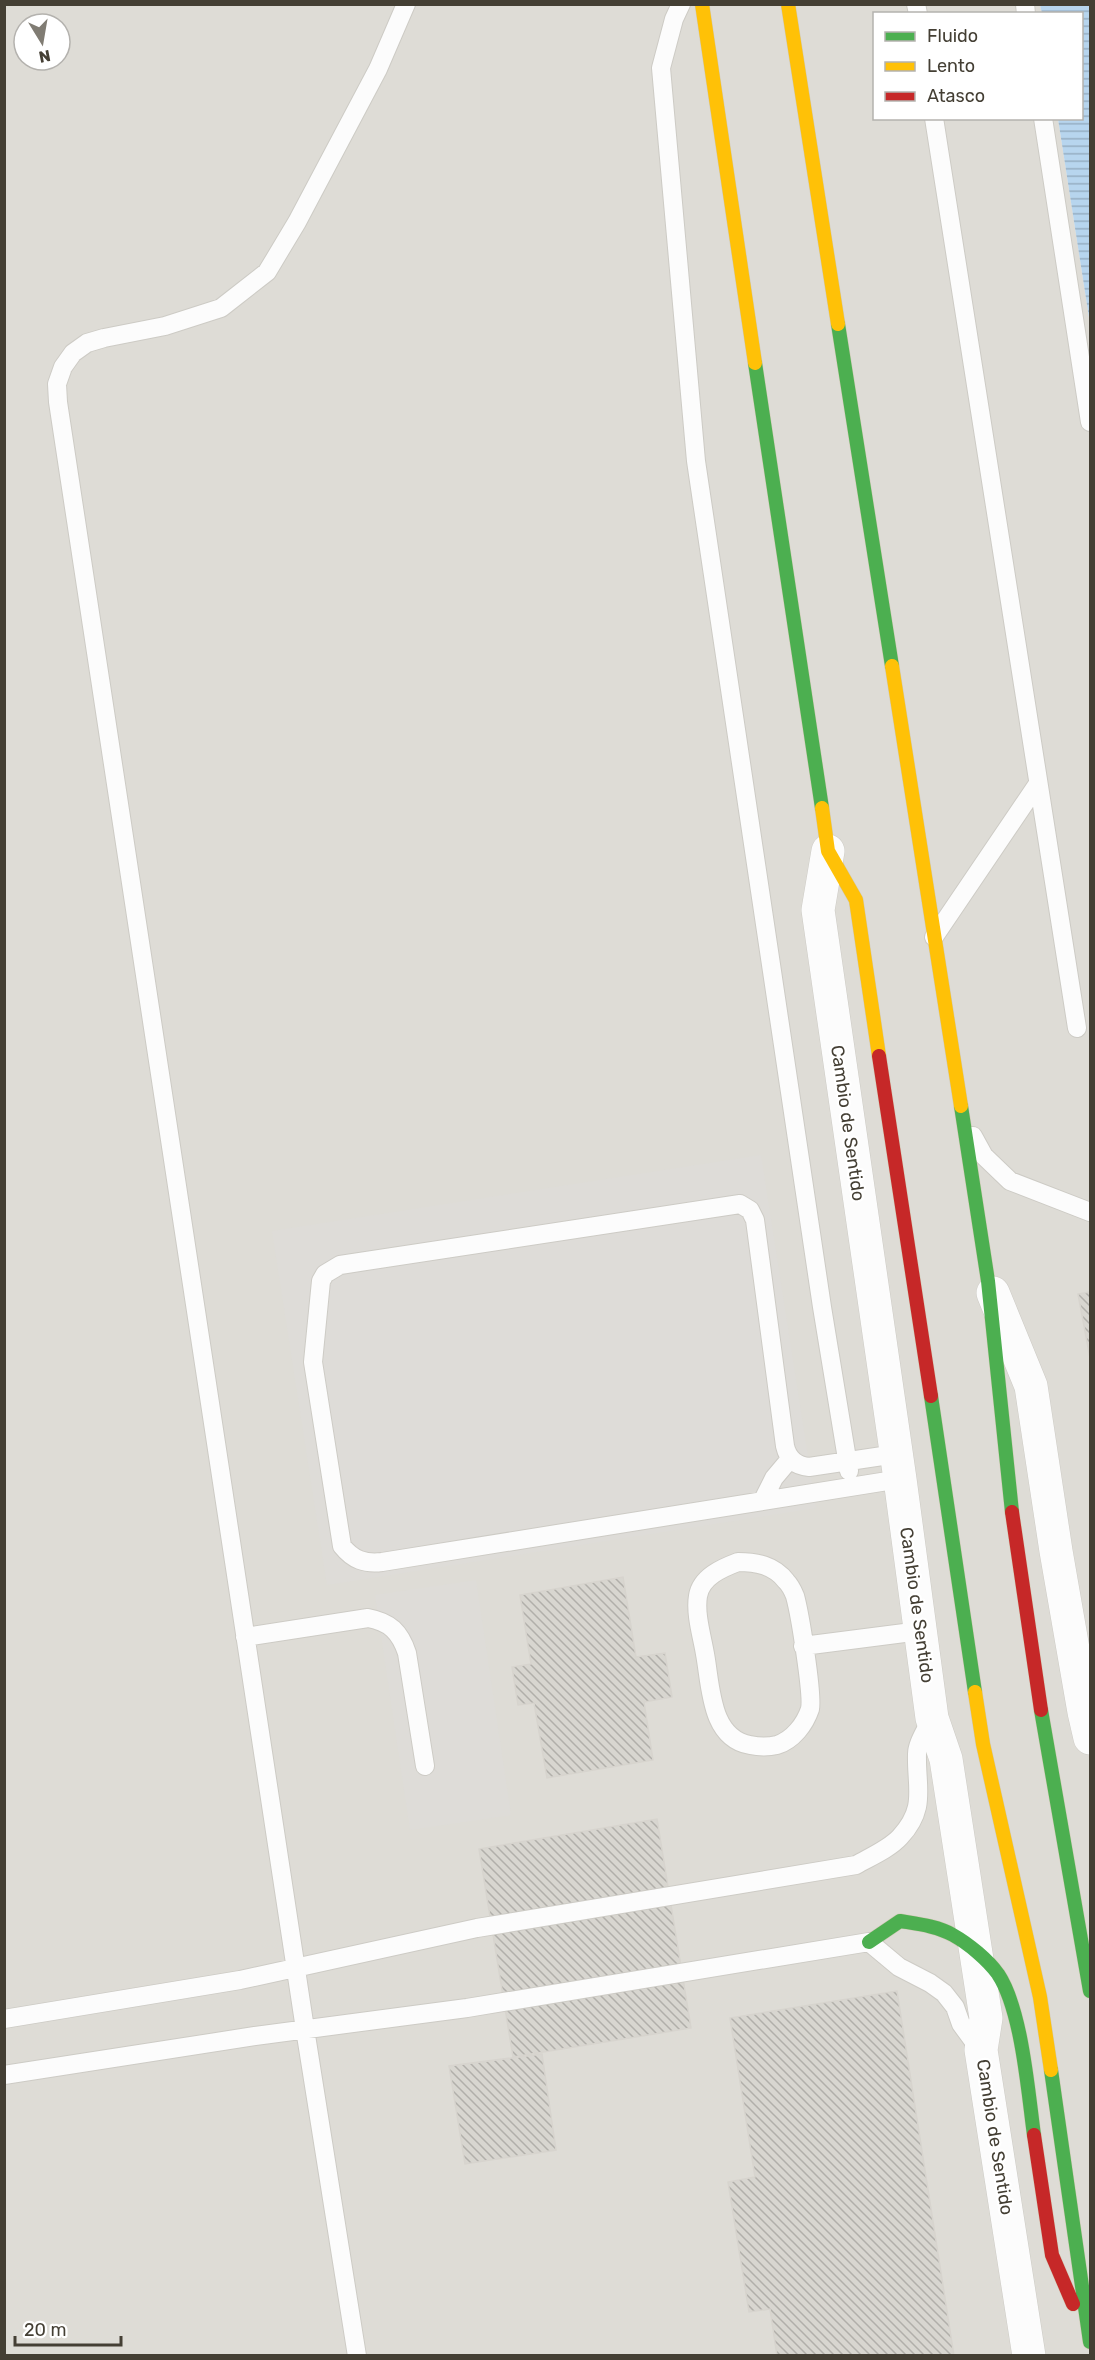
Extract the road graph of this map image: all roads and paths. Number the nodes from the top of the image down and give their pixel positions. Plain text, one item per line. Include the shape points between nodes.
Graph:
1 (406, 4) edge
2 (681, 4) edge
3 (702, 4) edge
4 (788, 4) edge
5 (934, 120) edge
6 (1043, 120) edge
7 (1090, 422) edge
8 (1037, 785) junction
9 (828, 851) junction
10 (934, 937) junction
11 (1077, 1028) dead end
12 (958, 1091) junction
13 (1090, 1212) edge
14 (988, 1281) junction
15 (790, 1459) junction
16 (847, 1462) junction
17 (898, 1467) junction
18 (851, 1486) junction
19 (763, 1500) junction
20 (920, 1631) junction
21 (245, 1637) junction
22 (803, 1646) junction
23 (932, 1718) junction
24 (1090, 1738) edge
25 (425, 1766) dead end
26 (869, 1942) junction
27 (976, 1952) junction
28 (296, 1968) junction
29 (1090, 1991) edge
30 (4, 2019) edge
31 (305, 2029) junction
32 (981, 2050) junction
33 (4, 2075) edge
34 (1090, 2342) edge
35 (1090, 2349) edge
36 (357, 2355) edge
37 (1029, 2355) edge

1 - 21 lane via 378,69 267,272 221,308 165,326 87,343 73,353 57,384
2 - 16 lane via 661,68 696,461
3 - 9 main road
4 - 10 main road
5 - 8 lane
6 - 7 lane
8 - 10 lane
8 - 11 lane
9 - 17 street, Cambio de Sentido via 818,910
9 - 34 main road via 856,900 983,1744 1040,1997
10 - 12 main road
12 - 13 lane via 966,1125 984,1156 1010,1181
12 - 14 main road
14 - 24 street via 1032,1386 1056,1551
14 - 29 main road via 1011,1504 1046,1740
15 - 16 lane via 802,1467
15 - 19 lane
15 - 19 lane via 785,1446 754,1220 750,1210 740,1204 340,1265 321,1281 313,1362 342,1546 359,1561 382,1562
16 - 17 lane
16 - 18 lane
17 - 18 lane
17 - 20 street, Cambio de Sentido
18 - 19 lane
20 - 22 lane
20 - 23 street, Cambio de Sentido
21 - 25 lane via 368,1618 382,1620 394,1628 407,1653
21 - 28 lane
22 - 22 lane via 795,1595 772,1568 738,1562 707,1579 698,1595 699,1621 714,1707 731,1736 762,1747 779,1744 805,1722 810,1698
23 - 27 street, Cambio de Sentido via 946,1759
23 - 28 lane via 917,1751 920,1785 918,1805 910,1824 898,1839 856,1866 477,1928
26 - 27 main road via 900,1921 954,1935
26 - 31 lane via 467,2008
26 - 32 lane via 899,1967 944,1993
27 - 32 street, Cambio de Sentido via 986,2018
27 - 35 main road via 998,1974 1011,2002 1052,2255
28 - 30 lane
28 - 31 lane
31 - 33 lane
31 - 36 lane
32 - 37 street, Cambio de Sentido

